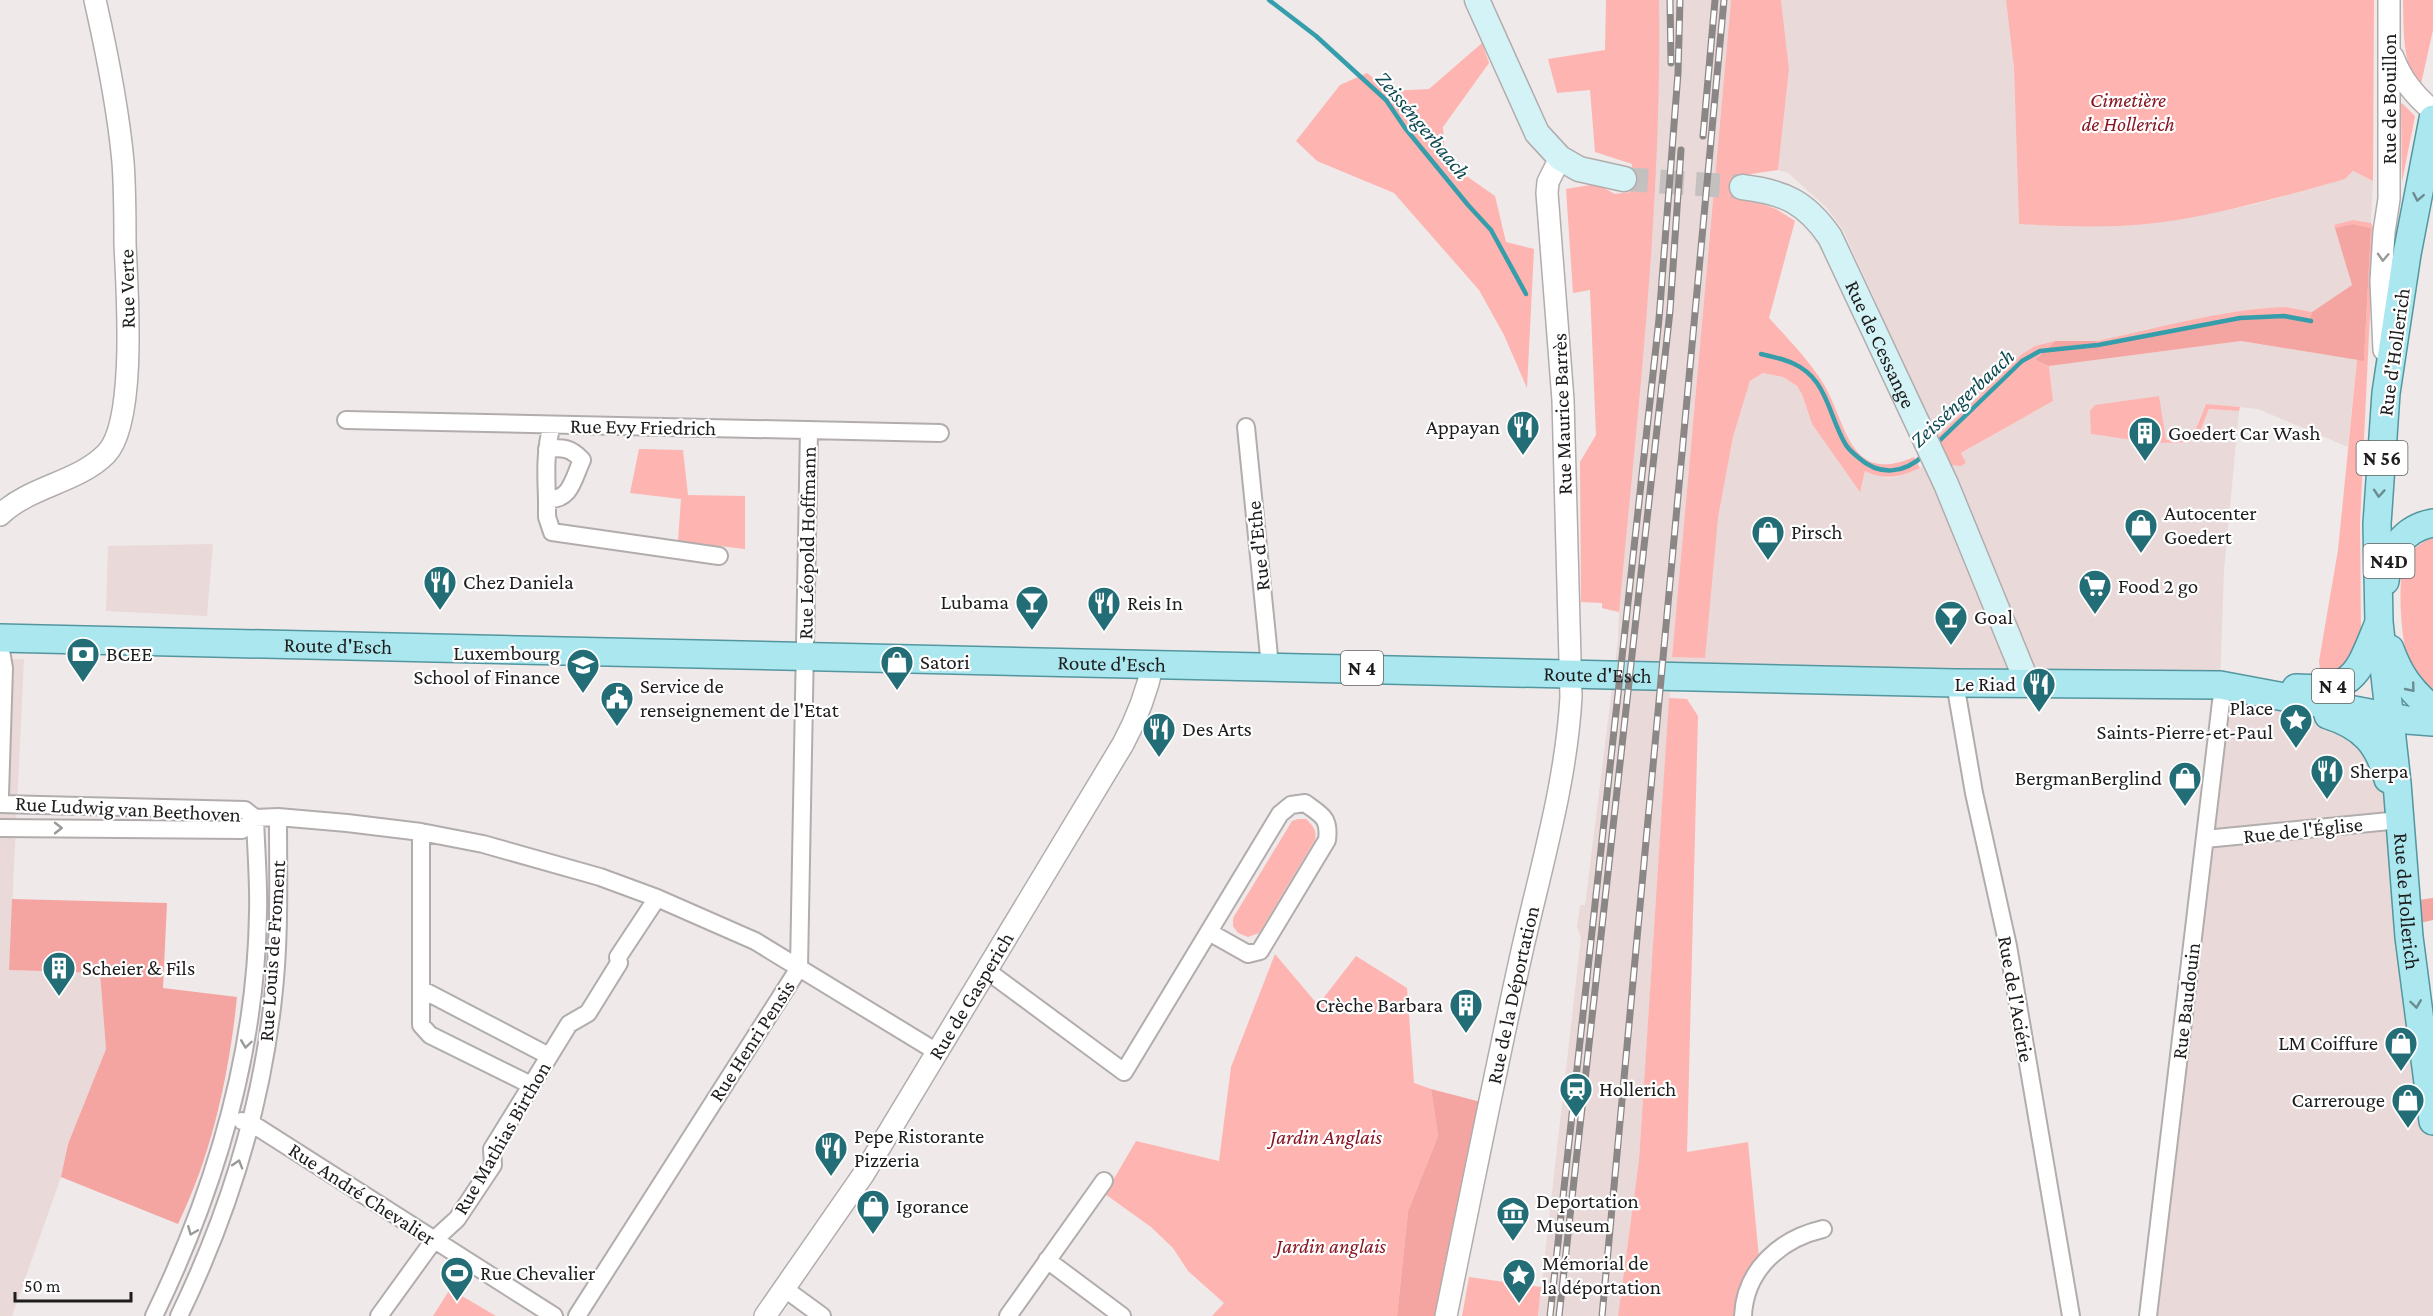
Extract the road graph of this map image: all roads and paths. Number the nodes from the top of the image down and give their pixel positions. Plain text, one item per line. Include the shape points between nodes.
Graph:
1 (95, 0) edge
2 (1477, 0) edge
3 (2389, 0) edge
4 (2390, 51) junction
5 (2433, 111) edge
6 (2433, 119) edge
7 (1560, 158) junction
8 (1624, 180) tunnel mouth
9 (1742, 187) tunnel mouth
10 (2389, 199) junction
11 (2407, 254) junction
12 (2386, 393) junction
13 (346, 420) dead end
14 (552, 425) junction
15 (1246, 427) dead end
16 (809, 430) junction
17 (940, 433) dead end
18 (548, 449) junction
19 (547, 499) junction
20 (0, 515) edge
21 (2433, 523) edge
22 (719, 556) dead end
23 (2379, 622) junction
24 (0, 638) edge
25 (0, 645) edge
26 (805, 656) junction
27 (1153, 663) junction
28 (1270, 666) junction
29 (1571, 673) junction
30 (1955, 682) junction
31 (2027, 682) junction
32 (2223, 685) junction
33 (2433, 709) edge
34 (2390, 717) junction
35 (2433, 722) edge
36 (0, 795) edge
37 (0, 804) edge
38 (278, 817) junction
39 (255, 818) junction
40 (2400, 820) junction
41 (0, 828) edge
42 (421, 832) junction
43 (2205, 839) junction
44 (657, 898) junction
45 (1209, 932) junction
46 (799, 968) junction
47 (986, 970) junction
48 (421, 989) junction
49 (937, 1052) junction
50 (549, 1056) junction
51 (531, 1085) junction
52 (229, 1117) junction
53 (2433, 1121) edge
54 (251, 1123) junction
55 (1104, 1181) dead end
56 (1822, 1230) dead end
57 (434, 1240) junction
58 (1047, 1260) junction
59 (172, 1279) junction
60 (192, 1288) junction
61 (784, 1289) junction
62 (154, 1316) edge
63 (179, 1316) edge
64 (379, 1316) edge
65 (554, 1316) edge
66 (577, 1316) edge
67 (765, 1316) edge
68 (822, 1316) edge
69 (1008, 1316) edge
70 (1122, 1316) edge
71 (1446, 1316) edge
72 (1743, 1316) edge
73 (2071, 1316) edge
74 (2148, 1316) edge

1 - 20 street, Rue Verte via 111,70 123,163 129,324 126,391 117,433 107,453 82,470 34,491
2 - 7 main road via 1537,133
3 - 4 street, Rue de Bouillon
4 - 5 street via 2405,82
4 - 10 street, Rue de Bouillon
6 -> 11 main road, Rue d'Hollerich / N 56
7 - 8 main road via 1589,173
7 - 29 street, Rue Maurice Barrès via 1548,182 1547,202 1563,400
9 - 31 main road, Rue de Cessange via 1786,195 1819,220 1830,237 1962,520
10 - 11 street, Rue de Bouillon via 2395,231
10 -> 12 street, Rue de Bouillon via 2381,281
11 - 12 main road, Rue d'Hollerich / N 56
12 -> 23 main road, Rue d'Hollerich / N 56 via 2377,524
13 - 14 street, Rue Evy Friedrich
14 - 16 street, Rue Evy Friedrich
14 - 18 street
15 - 28 street, Rue d'Ethe
16 - 17 street, Rue Evy Friedrich
16 - 26 street, Rue Léopold Hoffmann
18 - 19 street
18 - 19 street via 574,450 582,460 566,495
19 - 22 street via 552,532
21 - 23 main road, N4D via 2407,533 2392,554 2385,574
23 - 32 main road, N 4 via 2361,665 2340,684 2320,689
23 -> 33 main road, N 56 via 2401,676
23 - 34 main road, N 56
24 - 26 main road, Route d'Esch / N 4
25 - 36 street via 4,668
26 - 27 main road, Route d'Esch / N 4
26 - 46 street, Rue Henri Pensis
27 - 28 main road, Route d'Esch / N 4
27 - 47 street, Rue de Gasperich via 1134,724
28 - 29 main road, Route d'Esch / N 4
29 - 30 main road, Route d'Esch / N 4
29 - 71 street, Rue de la Déportation via 1570,722 1562,779
30 - 31 main road, Route d'Esch / N 4
30 - 73 street, Rue de l'Aciérie via 1974,793 2008,946
31 - 32 main road, Route d'Esch / N 4
32 - 34 main road, Route d'Esch / N 4
32 - 40 main road, Route d'Esch / N 4 via 2356,726 2376,747 2385,765
32 - 43 street, Rue Baudouin
34 - 35 main road, Route d'Esch / N 4
34 - 40 main road, Rue de Hollerich / N 56
37 - 39 street, Rue Ludwig van Beethoven via 244,810
38 - 39 street, Rue Ludwig van Beethoven
38 - 42 street, Rue Ludwig van Beethoven
38 - 54 street, Rue Louis de Froment via 273,998
41 -> 39 street, Rue Ludwig van Beethoven via 242,830
39 -> 52 street, Rue Louis de Froment via 258,914 252,999 243,1061
40 - 43 street, Rue de l'Église
40 -> 53 main road, Rue de Hollerich / N 56 via 2413,978
42 - 44 street, Rue Ludwig van Beethoven via 543,860
42 - 48 street
43 - 74 street, Rue Baudouin
44 - 46 street, Rue Ludwig van Beethoven via 755,941
44 - 50 street, Rue Mathias Birthon via 588,1012 569,1024
45 - 45 street via 1248,954 1260,951 1327,840 1325,818 1305,803 1291,805 1280,814
45 - 47 street via 1124,1072
46 - 49 street, Rue Ludwig van Beethoven
46 - 66 street, Rue Henri Pensis
47 - 49 street, Rue de Gasperich
48 - 50 street
48 - 51 street via 421,1025 430,1035
49 - 61 street, Rue de Gasperich via 863,1175
50 - 51 street, Rue Mathias Birthon
51 - 57 street, Rue Mathias Birthon via 492,1149 493,1165 457,1219
52 - 54 street, Rue André Chevalier
52 -> 59 street, Rue Louis de Froment via 206,1196
54 - 57 street, Rue André Chevalier
60 -> 54 street, Rue Louis de Froment via 226,1203
55 - 58 street
56 - 72 street via 1792,1240 1769,1257 1750,1284
57 - 64 street, Rue Mathias Birthon
57 - 65 street, Rue André Chevalier
58 - 69 street
58 - 70 street
59 - 60 street
59 - 62 street, Rue Louis de Froment
60 - 63 street, Rue Louis de Froment
61 - 67 street, Rue de Gasperich
61 - 68 street

